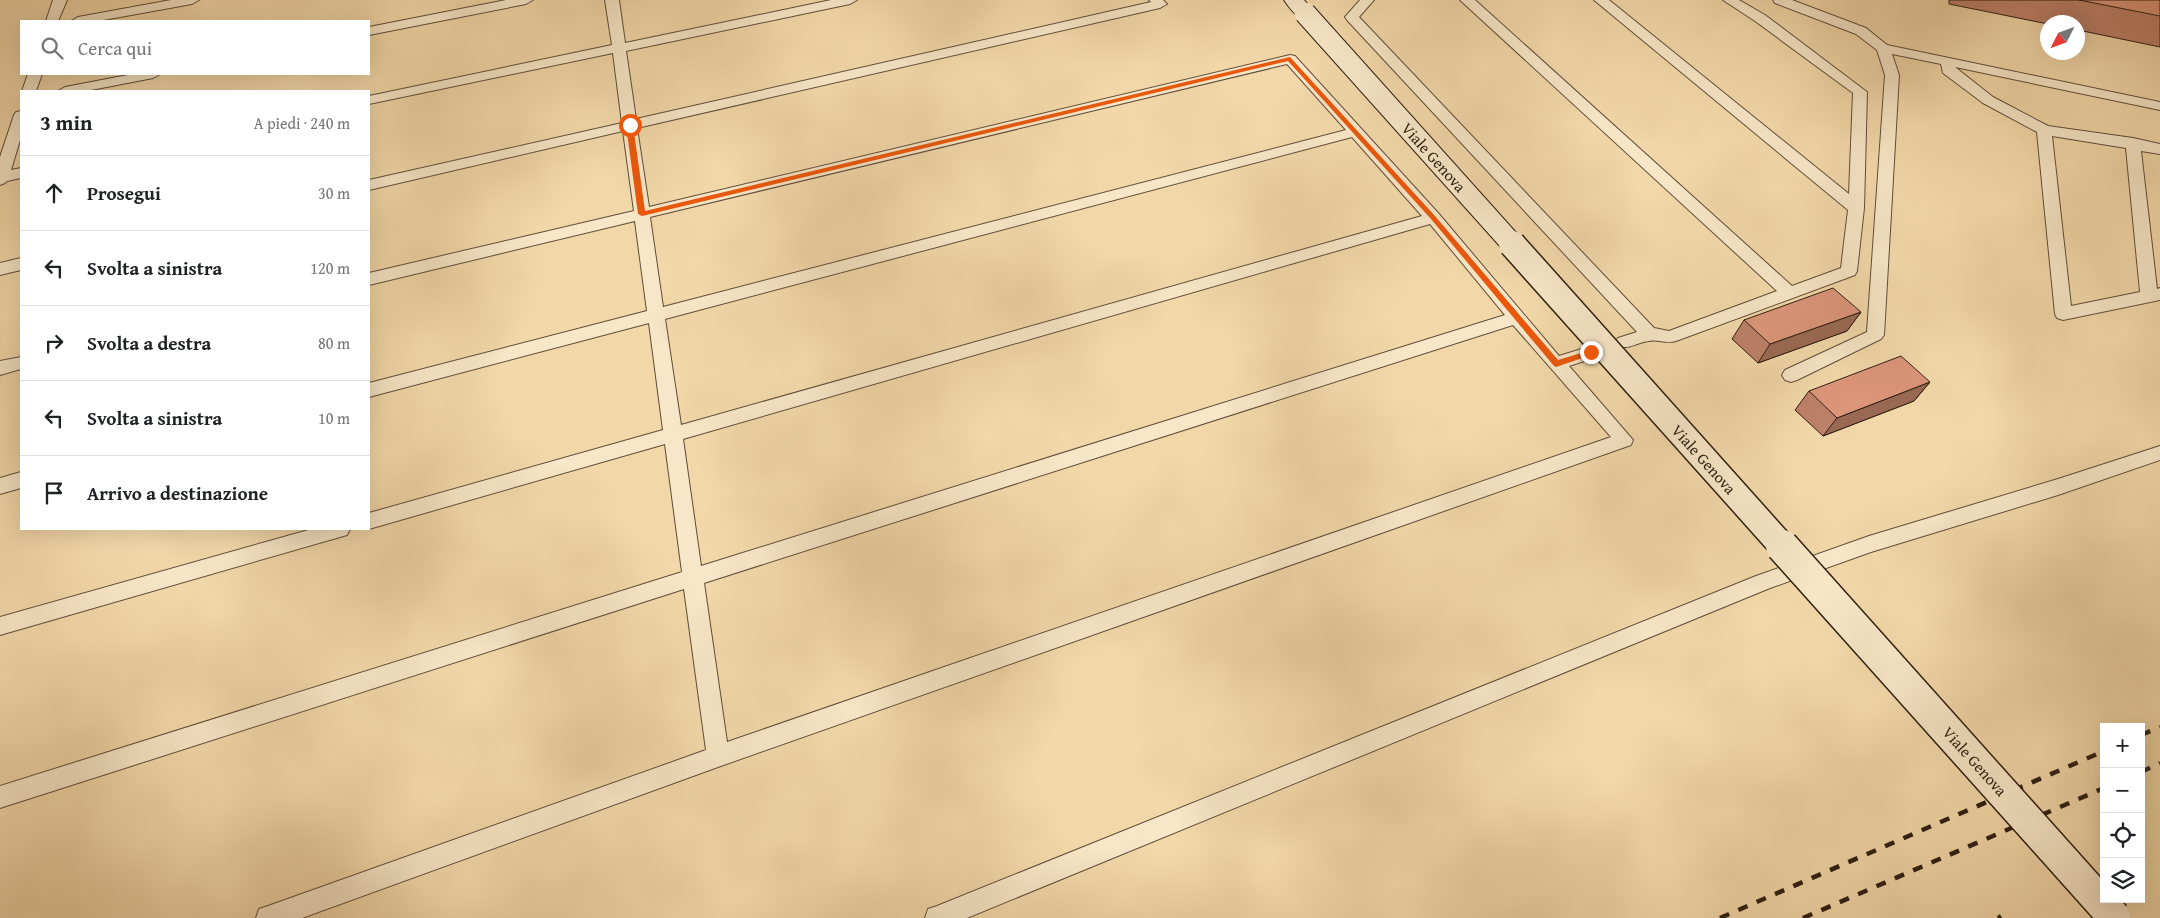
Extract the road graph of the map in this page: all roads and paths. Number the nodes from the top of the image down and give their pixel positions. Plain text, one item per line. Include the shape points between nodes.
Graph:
1 (60, 0) edge
2 (192, 0) edge
3 (526, 0) edge
4 (612, 0) edge
5 (850, 0) edge
6 (1367, 0) edge
7 (1467, 0) edge
8 (1601, 0) edge
9 (1730, 0) edge
10 (1780, 0) edge
11 (1158, 2) edge
12 (1299, 6) edge
13 (52, 20) edge
14 (83, 20) edge
15 (370, 31) edge
16 (618, 48) junction
17 (1883, 48) junction
18 (1948, 61) junction
19 (35, 75) edge
20 (148, 75) edge
21 (29, 90) edge
22 (70, 90) edge
23 (370, 100) edge
24 (2160, 106) edge
25 (20, 117) edge
26 (630, 125) junction
27 (2044, 130) junction
28 (1355, 132) junction
29 (2133, 143) junction
30 (2160, 149) edge
31 (20, 173) edge
32 (0, 178) edge
33 (370, 184) edge
34 (1856, 208) junction
35 (642, 214) junction
36 (1433, 218) junction
37 (20, 264) edge
38 (0, 269) edge
39 (370, 280) edge
40 (1789, 293) junction
41 (2155, 295) edge
42 (656, 315) junction
43 (1518, 317) junction
44 (1649, 334) junction
45 (1624, 342) dead end
46 (1591, 352) dead end
47 (20, 363) edge
48 (1556, 364) junction
49 (0, 368) edge
50 (1792, 374) dead end
51 (370, 390) edge
52 (673, 434) junction
53 (2160, 452) edge
54 (20, 480) edge
55 (0, 486) edge
56 (370, 521) edge
57 (336, 530) edge
58 (693, 577) junction
59 (0, 626) edge
60 (718, 756) junction
61 (0, 797) edge
62 (2115, 917) edge
63 (268, 918) edge
64 (937, 918) edge

1 - 13 lane
2 - 14 lane
3 - 15 lane
4 - 16 lane
5 - 16 lane
6 - 44 lane via 1352,17
7 - 40 lane
8 - 34 lane
9 - 34 lane via 1760,18 1860,92
10 - 17 lane via 1861,31
11 - 26 lane
12 - 62 street, Viale Genova, bridge
16 - 23 lane
16 - 26 lane
17 - 18 lane
17 - 50 lane via 1892,75 1875,335
18 - 24 lane
18 - 27 lane via 1948,70 1988,100
19 - 21 lane
20 - 22 lane
25 - 32 lane
26 - 33 lane
26 - 35 lane
27 - 29 lane
27 - 41 lane via 2064,314
28 - 35 lane via 1290,58
28 - 36 lane
28 - 42 lane
29 - 30 lane
29 - 41 lane
31 - 32 lane
34 - 40 lane via 1849,272
35 - 39 lane
35 - 42 lane
36 - 43 lane
36 - 52 lane
37 - 38 lane
40 - 44 lane via 1670,337
42 - 51 lane
42 - 52 lane
43 - 48 lane
43 - 58 lane
44 - 45 lane
46 - 48 lane
47 - 49 lane
48 - 60 lane via 1624,440
52 - 56 lane
52 - 58 lane
53 - 64 lane via 2058,487 1869,544 1763,582
54 - 55 lane
57 - 59 lane
58 - 60 lane
58 - 61 lane
60 - 63 lane

